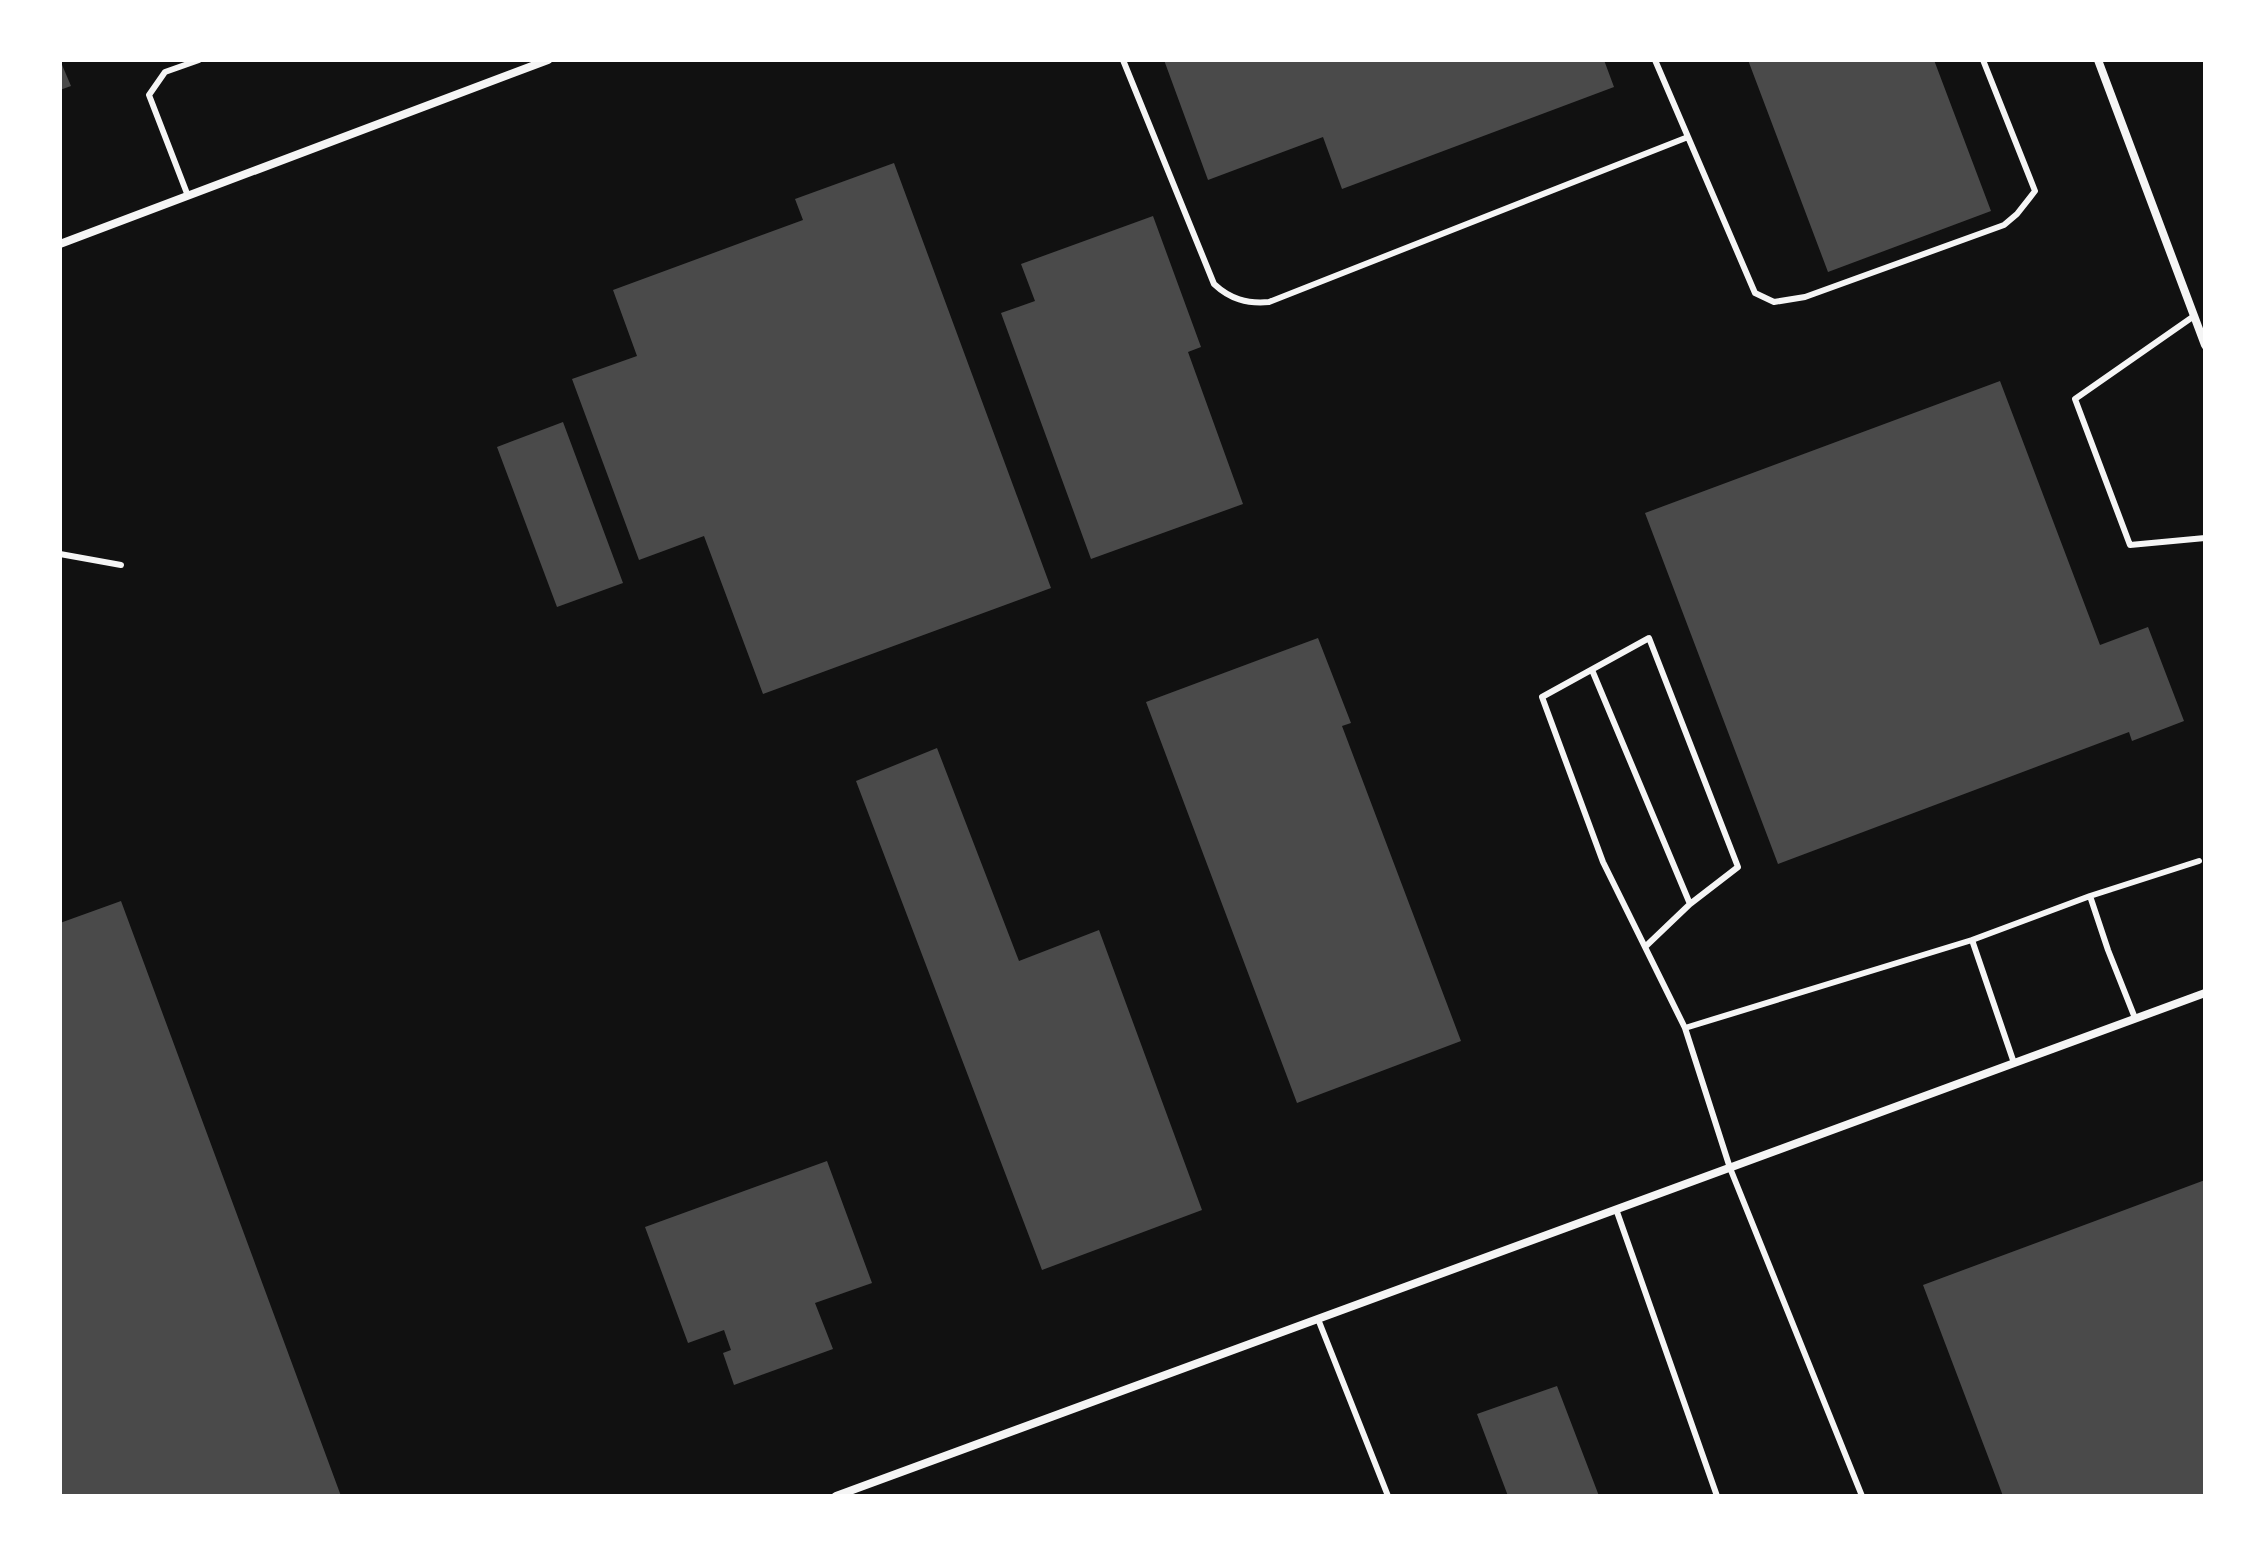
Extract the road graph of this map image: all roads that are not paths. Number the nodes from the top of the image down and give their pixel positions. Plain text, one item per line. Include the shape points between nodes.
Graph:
1 (199, 60) edge
2 (1123, 60) edge
3 (1655, 60) edge
4 (1983, 60) edge
5 (2098, 60) edge
6 (544, 61) edge
7 (1688, 137) junction
8 (188, 196) junction
9 (60, 244) edge
10 (2194, 316) junction
11 (2205, 345) edge
12 (2205, 538) edge
13 (60, 554) edge
14 (121, 565) dead end
15 (1592, 670) junction
16 (2199, 861) dead end
17 (2090, 896) junction
18 (1690, 904) junction
19 (1972, 940) junction
20 (1645, 947) junction
21 (2205, 993) edge
22 (2135, 1018) junction
23 (1685, 1028) junction
24 (2014, 1063) junction
25 (1730, 1168) junction
26 (1616, 1209) junction
27 (1318, 1319) junction
28 (836, 1496) edge
29 (1388, 1496) edge
30 (1717, 1496) edge
31 (1862, 1496) edge

1 - 8 lane via 165,72 149,95
2 - 7 lane via 1214,284 1252,303 1269,302
3 - 7 lane
4 - 7 lane via 2035,191 2004,225 1805,297 1774,302 1755,293
5 - 10 street
6 - 8 street
8 - 9 street
10 - 11 street
10 - 12 lane via 2075,399 2130,545
13 - 14 lane
15 - 18 lane
15 - 18 lane via 1649,638 1738,867
15 - 20 lane via 1542,697 1603,862
16 - 17 lane
17 - 19 lane
17 - 22 lane
18 - 20 lane
19 - 23 lane
19 - 24 lane
20 - 23 lane
21 - 22 street
22 - 24 street
23 - 25 lane
24 - 25 street
25 - 26 street
25 - 31 lane
26 - 27 street
26 - 30 lane
27 - 28 street
27 - 29 lane

